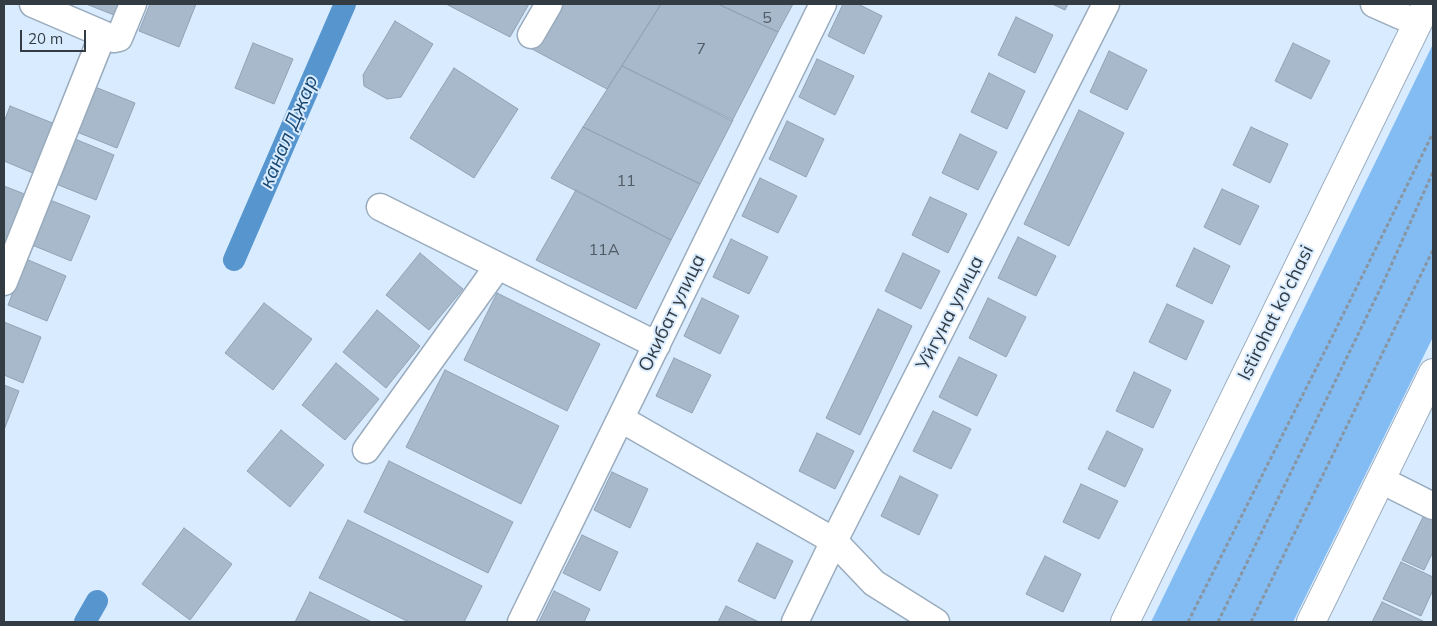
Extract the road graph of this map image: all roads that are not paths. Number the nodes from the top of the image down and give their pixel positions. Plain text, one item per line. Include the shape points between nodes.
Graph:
1 (33, 4) edge
2 (134, 4) edge
3 (549, 4) edge
4 (823, 4) edge
5 (1106, 4) edge
6 (1374, 4) edge
7 (1422, 13) edge
8 (102, 34) junction
9 (531, 35) dead end
10 (380, 207) dead end
11 (498, 266) junction
12 (4, 282) edge
13 (657, 345) junction
14 (1433, 373) edge
15 (621, 419) junction
16 (366, 450) dead end
17 (1381, 480) junction
18 (1433, 506) edge
19 (834, 542) junction
20 (521, 622) edge
21 (795, 622) edge
22 (936, 622) edge
23 (1125, 622) edge
24 (1311, 622) edge

1 - 8 street
2 - 8 street via 119,38
3 - 9 street
4 - 13 street, Окибат улица
5 - 19 street, Уйгуна улица
6 - 7 street
7 - 23 main road, Istirohat ko'chasi
8 - 12 street
10 - 11 street
11 - 13 street
11 - 16 street
13 - 15 street, Окибат улица
14 - 17 main road
15 - 19 street
15 - 20 street, Окибат улица
17 - 18 street
17 - 24 main road
19 - 21 street, Уйгуна улица
19 - 22 street via 874,584

